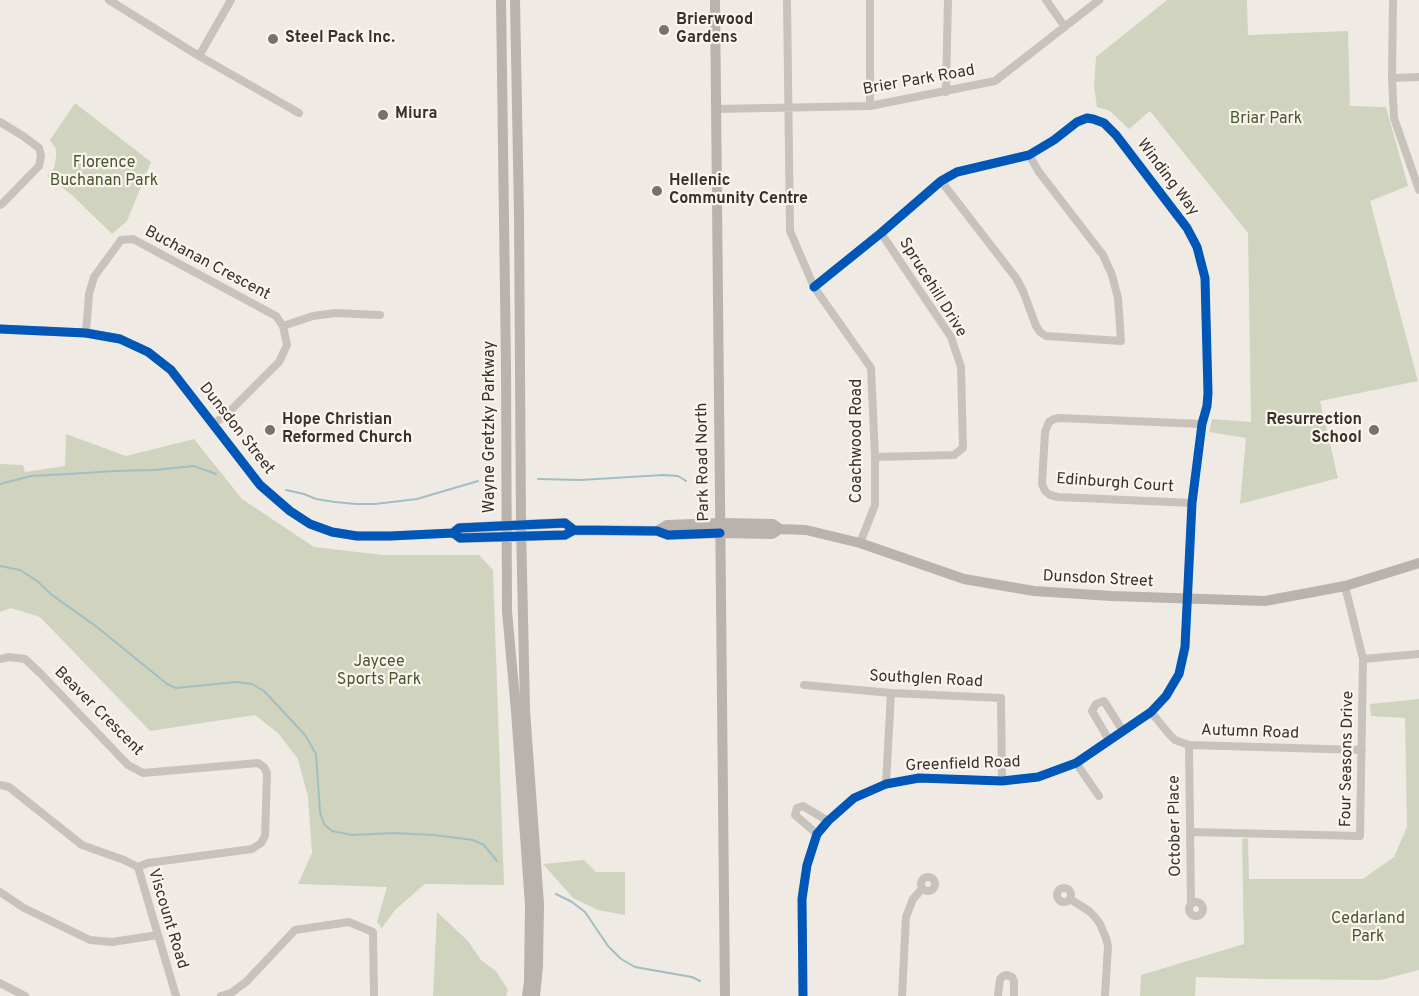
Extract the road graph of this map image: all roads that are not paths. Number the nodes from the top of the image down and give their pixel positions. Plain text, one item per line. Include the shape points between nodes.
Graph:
1 (109, 0) edge
2 (231, 0) edge
3 (501, 0) edge
4 (515, 0) edge
5 (715, 0) edge
6 (787, 0) edge
7 (870, 0) edge
8 (948, 0) edge
9 (1046, 0) edge
10 (1099, 0) edge
11 (1393, 0) edge
12 (1065, 27) junction
13 (199, 56) junction
14 (1419, 77) edge
15 (1392, 78) junction
16 (946, 92) junction
17 (870, 106) junction
18 (788, 108) junction
19 (716, 109) junction
20 (299, 113) dead end
21 (0, 122) edge
22 (1029, 155) junction
23 (1418, 179) edge
24 (941, 181) junction
25 (1419, 190) edge
26 (0, 205) edge
27 (880, 232) junction
28 (814, 287) junction
29 (380, 315) dead end
30 (283, 326) junction
31 (0, 328) edge
32 (86, 333) junction
33 (213, 424) junction
34 (1203, 424) junction
35 (875, 457) junction
36 (1192, 503) junction
37 (521, 525) junction
38 (720, 528) junction
39 (574, 530) junction
40 (507, 531) junction
41 (453, 533) joint
42 (522, 537) junction
43 (860, 543) junction
44 (1419, 563) edge
45 (1345, 586) junction
46 (1188, 599) junction
47 (1419, 654) edge
48 (0, 659) edge
49 (1363, 659) junction
50 (804, 685) dead end
51 (891, 693) junction
52 (1151, 712) junction
53 (1123, 731) junction
54 (1109, 740) junction
55 (1188, 745) junction
56 (1362, 750) junction
57 (1076, 763) junction
58 (1002, 781) junction
59 (886, 784) junction
60 (0, 785) edge
61 (1099, 796) dead end
62 (828, 821) junction
63 (1190, 832) junction
64 (817, 834) junction
65 (138, 867) junction
66 (922, 889) dead end
67 (0, 892) edge
68 (1070, 898) dead end
69 (1190, 906) dead end
70 (158, 935) junction
71 (0, 983) edge
72 (25, 996) edge
73 (176, 996) edge
74 (221, 996) edge
75 (374, 996) edge
76 (528, 996) edge
77 (535, 996) edge
78 (725, 996) edge
79 (803, 996) edge
80 (902, 996) edge
81 (998, 996) edge
82 (1014, 996) edge
83 (1105, 996) edge

1 - 13 street
2 - 13 street
3 - 40 main road, Wayne Gretzky Parkway
4 - 37 main road, Wayne Gretzky Parkway
5 - 19 main road, Park Road North
6 - 18 street, Coachwood Road
7 - 17 street
8 - 16 street
9 - 12 street
10 - 12 street, Brier Park Road
11 - 15 street
12 - 16 street, Brier Park Road via 995,81
13 - 20 street
14 - 15 street
15 - 23 street via 1394,118
16 - 17 street, Brier Park Road
17 - 18 street, Brier Park Road
18 - 19 street, Brier Park Road
18 - 28 street, Coachwood Road via 790,231
19 - 38 main road, Park Road North
21 - 26 street via 39,148 41,156 39,166
22 - 24 street, Winding Way via 957,172
22 - 24 street via 1103,255 1118,298 1122,340 1046,336 1040,332 1016,278
22 - 34 street, Winding Way via 1083,119 1099,121 1116,135 1187,228 1205,278 1208,393
23 - 25 street
24 - 27 street, Winding Way
27 - 28 street, Winding Way
27 - 35 street, Sprucehill Drive via 951,337 961,367 963,448 954,456
28 - 35 street, Coachwood Road via 871,368
29 - 30 street via 335,313
30 - 32 street, Buchanan Crescent via 276,316 133,239 121,240 94,277
30 - 33 street via 287,345 279,362
31 - 32 street, Dunsdon Street
32 - 33 street, Dunsdon Street via 120,339 148,352 171,370
33 - 41 street, Dunsdon Street via 260,484 290,512 310,524 357,536
34 - 36 street, Winding Way
34 - 36 street, Edinburgh Court via 1059,418 1049,422 1045,432 1042,484 1050,495
35 - 43 street, Coachwood Road via 874,505
36 - 46 street, Winding Way
37 - 39 main road, Dunsdon Street via 565,524
37 - 40 main road, Dunsdon Street
37 - 42 main road, Wayne Gretzky Parkway
38 - 39 main road, Dunsdon Street via 668,535 657,531
38 - 43 main road, Dunsdon Street via 772,534 780,529 806,530
38 - 78 main road, Park Road North
39 - 42 main road, Dunsdon Street via 565,535
40 - 41 main road, Dunsdon Street via 460,538
40 - 42 main road, Dunsdon Street
40 - 76 main road, Wayne Gretzky Parkway via 507,611 530,905
42 - 77 main road, Wayne Gretzky Parkway via 525,710 539,904
43 - 46 main road, Dunsdon Street via 964,579 1034,591
44 - 45 main road, Dunsdon Street
45 - 46 main road, Dunsdon Street via 1265,601
45 - 49 street, Four Seasons Drive
46 - 52 street, Greenfield Road via 1179,674
47 - 49 street
48 - 65 street, Beaver Crescent via 25,659 128,765 142,773 258,763 264,767 266,836 261,843 252,849
49 - 56 street, Four Seasons Drive
50 - 51 street, Southglen Road
51 - 58 street, Southglen Road via 1000,698
51 - 59 street
52 - 53 street, Greenfield Road
52 - 55 street, Autumn Road via 1175,740
53 - 54 street, Greenfield Road
53 - 54 street via 1104,701 1096,704 1092,711
54 - 57 street, Greenfield Road
55 - 56 street, Autumn Road
55 - 63 street, October Place
56 - 63 street, Four Seasons Drive via 1360,836
57 - 58 street, Greenfield Road via 1038,777
57 - 61 street
58 - 59 street, Greenfield Road via 919,778
59 - 62 street, Greenfield Road via 854,798
60 - 65 street, Viscount Road via 9,787 82,845
62 - 64 street, Greenfield Road
62 - 64 street via 803,806 796,808 795,815
63 - 69 street, October Place
64 - 79 street, Greenfield Road via 802,899
65 - 70 street, Viscount Road
66 - 80 street via 906,917
67 - 70 street via 90,940 112,942
68 - 83 street via 1095,917 1106,938
70 - 73 street, Viscount Road
71 - 72 street
74 - 75 street via 246,982 295,930 349,922 373,932
81 - 82 street via 1000,979 1007,975 1014,981

